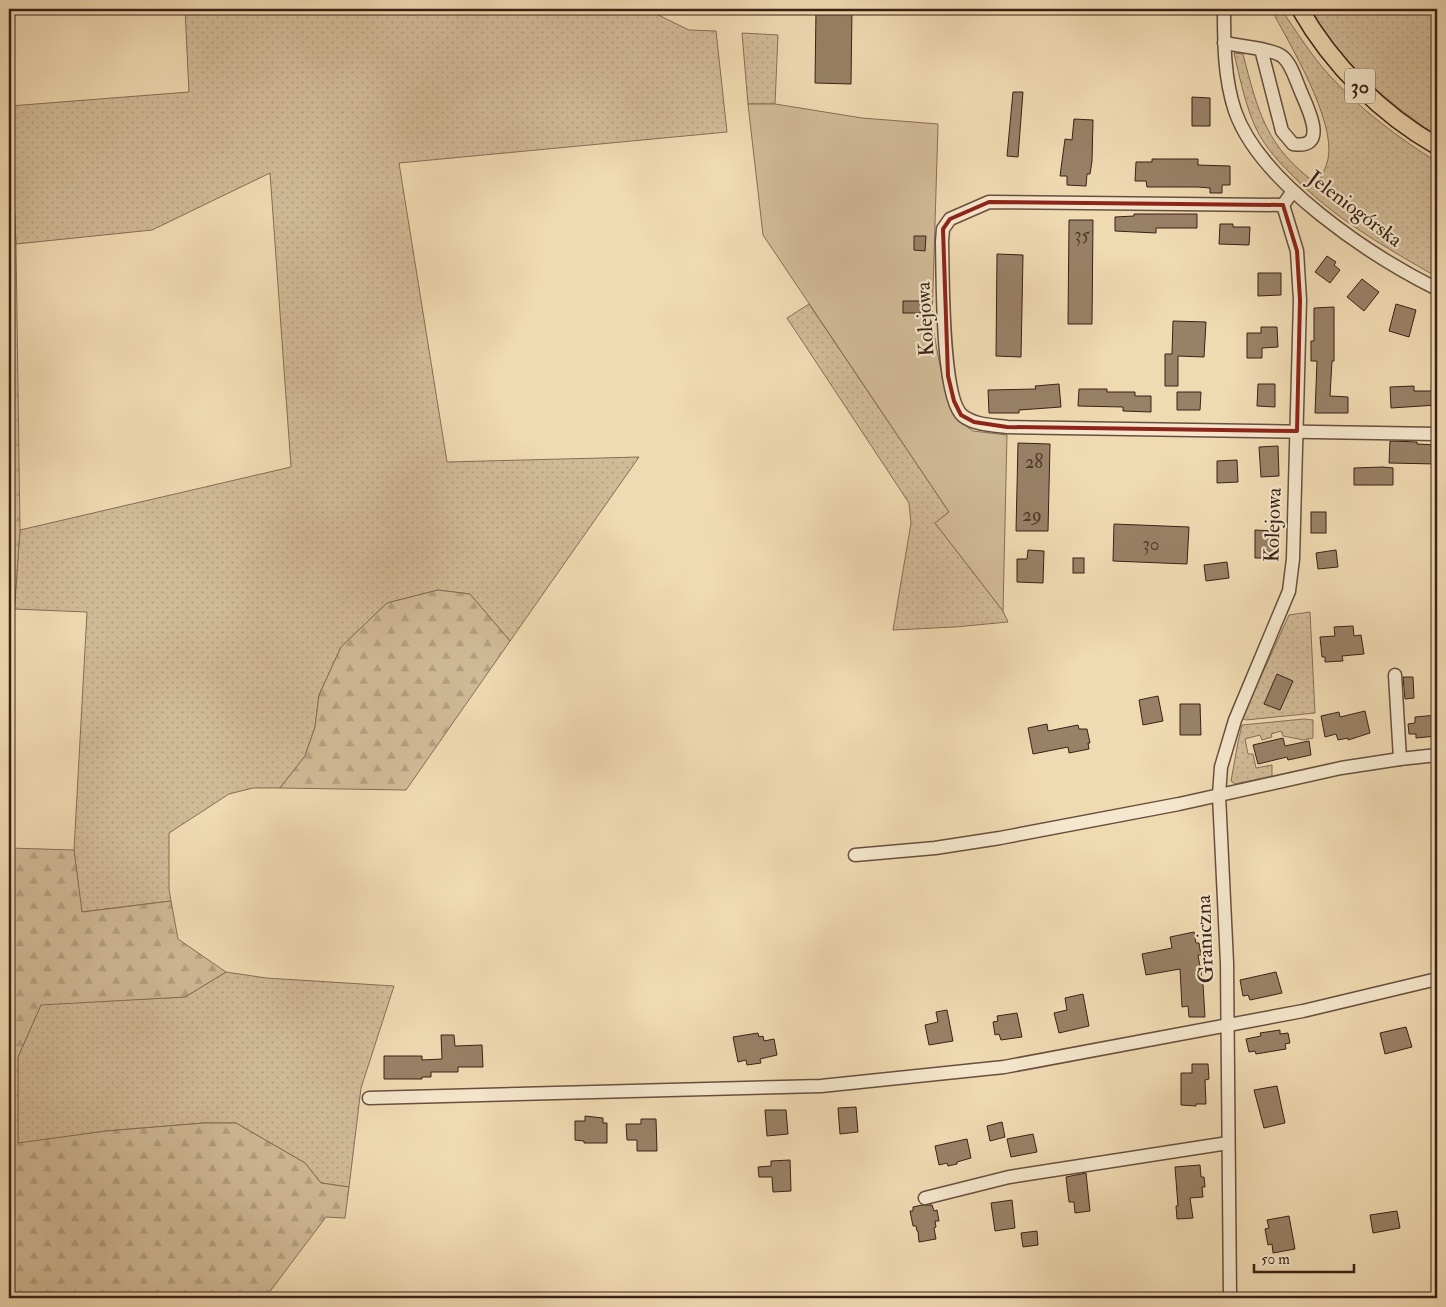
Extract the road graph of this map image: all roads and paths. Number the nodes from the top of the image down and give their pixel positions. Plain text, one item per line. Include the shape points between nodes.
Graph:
1 (1224, 9) edge
2 (1300, 9) edge
3 (1224, 43) junction
4 (1261, 49) junction
5 (1437, 146) edge
6 (1293, 191) junction
7 (1282, 205) junction
8 (1437, 289) edge
9 (9, 338) edge
10 (1297, 431) junction
11 (1437, 434) edge
12 (1289, 591) joint
13 (9, 614) edge
14 (1394, 675) dead end
15 (1437, 755) edge
16 (1400, 759) junction
17 (1220, 795) junction
18 (855, 855) dead end
19 (1437, 979) edge
20 (1228, 1024) junction
21 (369, 1098) dead end
22 (1228, 1143) junction
23 (925, 1198) dead end
24 (1230, 1298) edge

1 - 3 street, Jeleniogórska
2 - 5 main road, 30 via 1338,62 1366,92
3 - 4 street
3 - 6 street, Jeleniogórska via 1230,93 1236,113 1267,164
4 - 4 street via 1282,130 1293,144 1306,143 1312,139 1313,120 1290,66 1280,55
6 - 7 street
6 - 8 street, Jeleniogórska via 1344,232 1411,276
7 - 10 street, Kolejowa via 1297,251 1300,300
7 - 10 street, Kolejowa via 989,202 970,210 950,219 943,229 946,350 954,402 962,415 974,422 1007,427
9 - 13 path via 13,527
10 - 11 street, Kolejowa
10 - 12 street, Kolejowa
12 - 17 street, Graniczna via 1234,720 1221,767
14 - 16 street
15 - 16 street
16 - 17 street via 1341,768
17 - 18 street via 1000,838
17 - 20 street, Graniczna
19 - 20 street
20 - 21 street via 1004,1067 821,1086
20 - 22 street, Graniczna
22 - 23 street via 1009,1177
22 - 24 street, Graniczna

